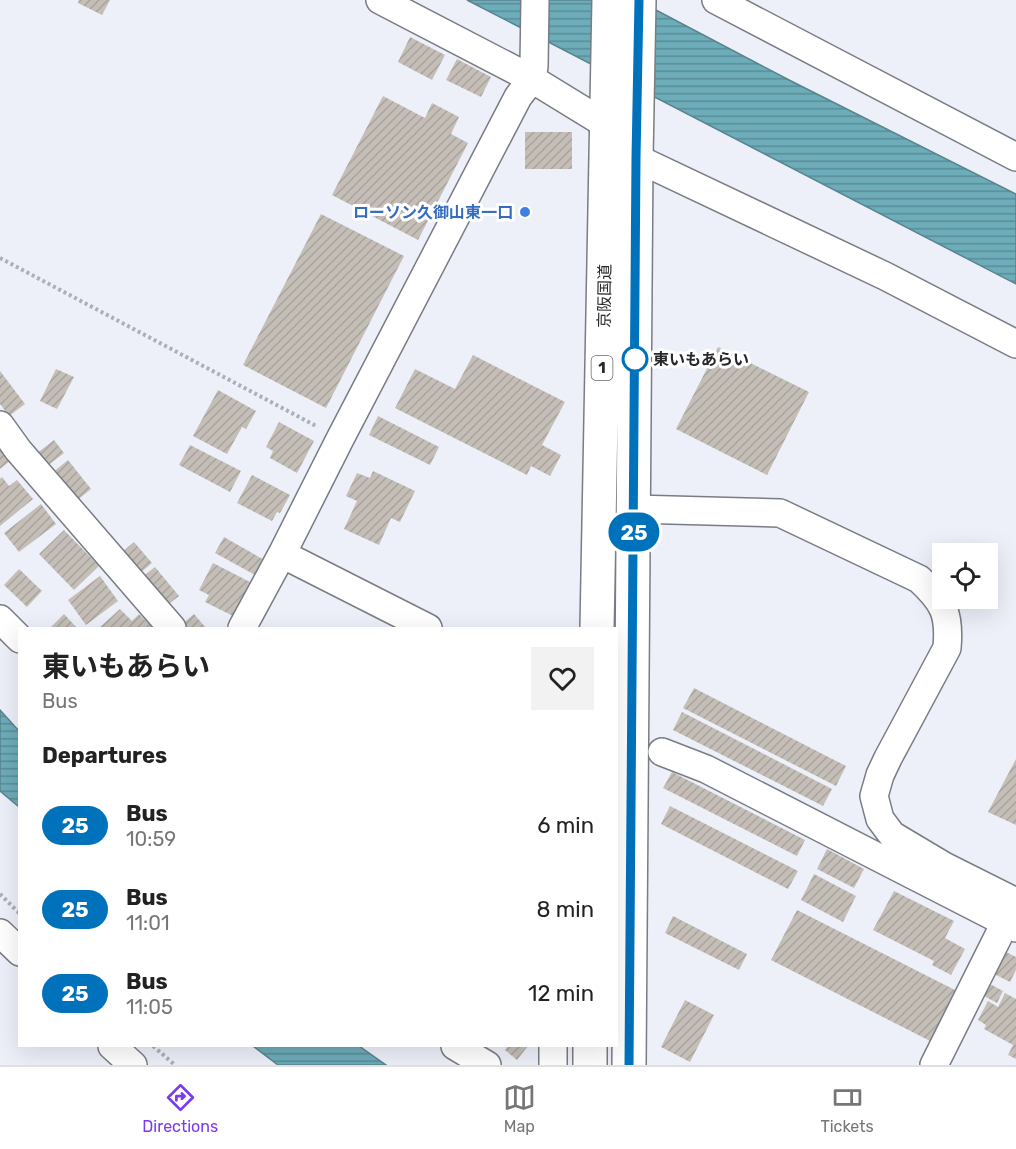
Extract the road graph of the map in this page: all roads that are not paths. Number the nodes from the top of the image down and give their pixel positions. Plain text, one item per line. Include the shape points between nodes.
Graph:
1 (380, 0) edge
2 (535, 0) edge
3 (609, 0) edge
4 (639, 0) edge
5 (726, 2) edge
6 (533, 72) junction
7 (617, 117) junction
8 (1016, 157) edge
9 (636, 158) junction
10 (1016, 344) edge
11 (0, 425) edge
12 (634, 509) junction
13 (282, 554) junction
14 (0, 619) edge
15 (171, 627) edge
16 (243, 627) edge
17 (426, 627) edge
18 (597, 627) edge
19 (18, 637) edge
20 (662, 752) dead end
21 (1012, 918) edge
22 (0, 933) edge
23 (18, 950) edge
24 (113, 1047) edge
25 (457, 1047) edge
26 (481, 1047) edge
27 (553, 1047) edge
28 (590, 1047) edge
29 (133, 1065) edge
30 (487, 1065) edge
31 (506, 1065) edge
32 (553, 1065) edge
33 (590, 1065) edge
34 (629, 1065) edge
35 (934, 1065) edge

1 - 6 street
2 - 6 street
3 - 7 highway, 京阪国道 / 1
4 - 7 highway, 京阪国道 / 1
5 - 8 street
6 - 7 street
6 - 13 street
7 - 9 highway, 京阪国道 / 1
7 - 18 highway, 京阪国道 / 1
9 - 10 street via 885,276
9 - 12 highway, 京阪国道 / 1
11 - 15 street
12 - 21 street via 780,513 919,579 935,594 949,630 947,648 888,758 874,796 880,819 892,835 944,866
12 - 34 highway, 京阪国道 / 1
13 - 16 street
13 - 17 street
14 - 19 street
20 - 21 street via 706,769
21 - 35 street
22 - 23 street
24 - 29 street
25 - 30 street
26 - 31 street
27 - 32 street
28 - 33 highway

